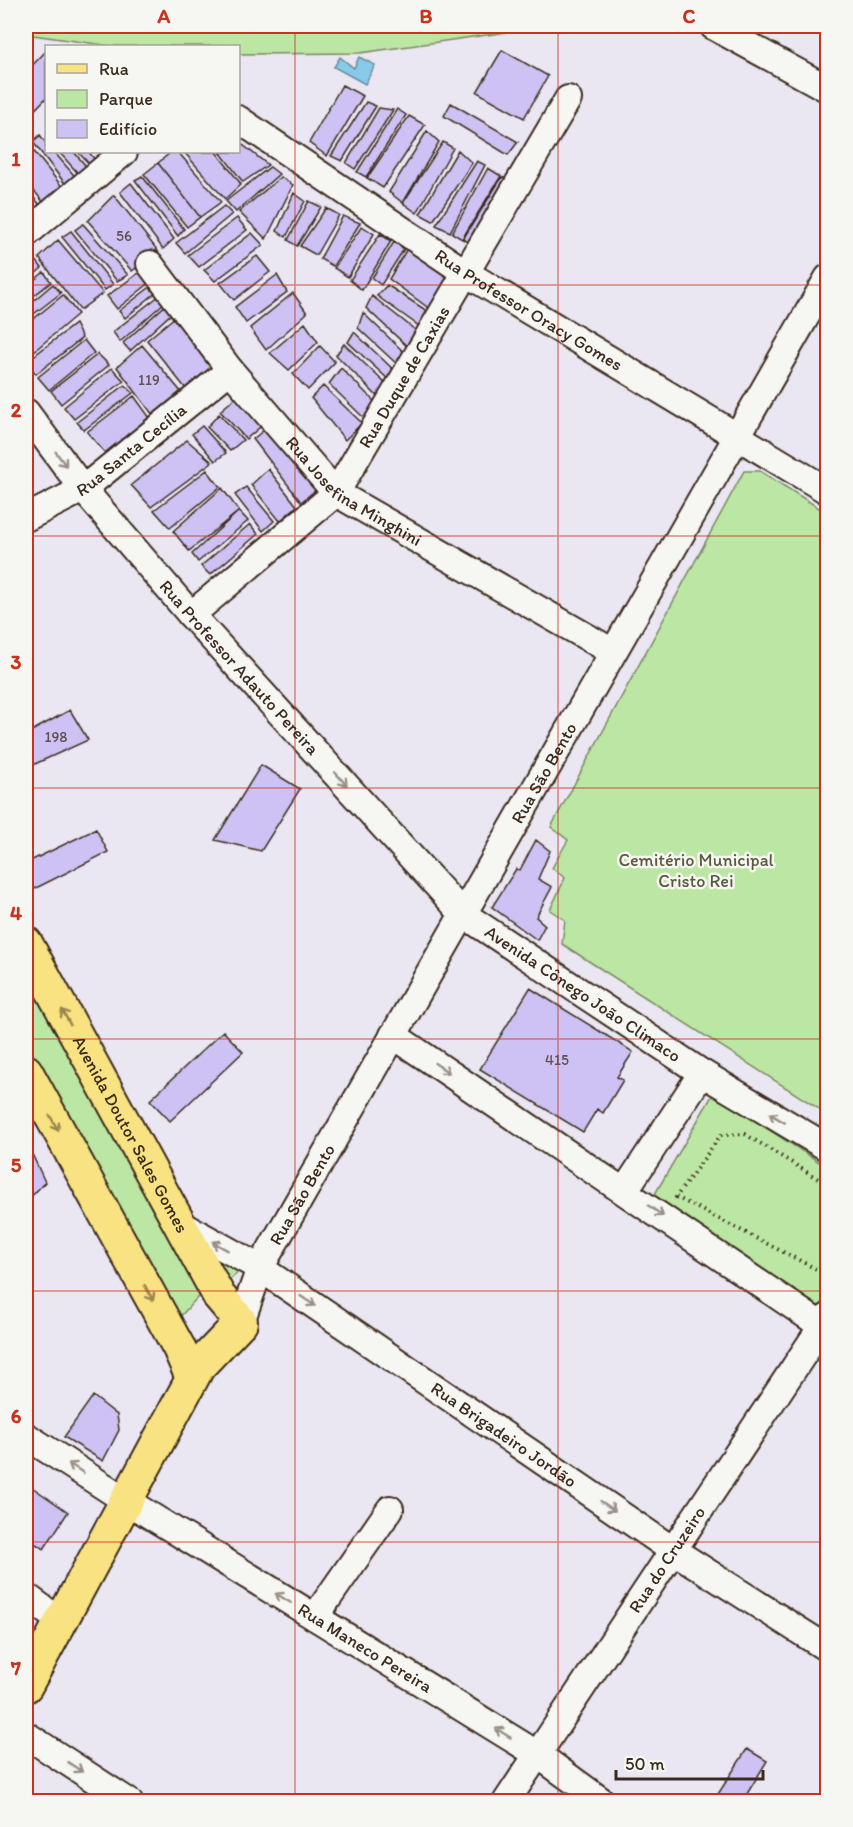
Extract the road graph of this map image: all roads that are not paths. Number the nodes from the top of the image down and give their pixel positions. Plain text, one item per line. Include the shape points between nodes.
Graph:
1 (713, 26) edge
2 (828, 89) edge
3 (568, 99) dead end
4 (240, 120) edge
5 (123, 153) edge
6 (26, 234) edge
7 (150, 264) dead end
8 (466, 273) junction
9 (828, 278) edge
10 (230, 370) junction
11 (26, 412) edge
12 (737, 436) junction
13 (83, 489) junction
14 (828, 490) edge
15 (336, 493) junction
16 (26, 519) edge
17 (191, 615) junction
18 (613, 652) junction
19 (463, 914) junction
20 (26, 943) edge
21 (393, 1035) junction
22 (26, 1071) edge
23 (702, 1073) junction
24 (828, 1148) edge
25 (625, 1190) junction
26 (179, 1223) junction
27 (260, 1268) junction
28 (219, 1296) junction
29 (241, 1322) junction
30 (825, 1324) edge
31 (196, 1372) junction
32 (26, 1436) edge
33 (125, 1500) junction
34 (390, 1509) dead end
35 (674, 1551) junction
36 (26, 1596) edge
37 (315, 1617) junction
38 (60, 1621) junction
39 (828, 1649) edge
40 (26, 1686) edge
41 (26, 1735) edge
42 (537, 1754) junction
43 (129, 1802) edge
44 (506, 1802) edge
45 (603, 1802) edge

1 - 2 street
3 - 8 street, Rua Duque de Caxias
4 - 8 street, Rua Professor Oracy Gomes
5 - 6 street
7 - 10 street, Rua Josefina Minghini
8 - 12 street, Rua Professor Oracy Gomes
8 - 15 street, Rua Duque de Caxias
9 - 12 street, Rua São Bento
10 - 13 street, Rua Santa Cecília
10 - 15 street, Rua Josefina Minghini
11 -> 13 street, Rua Professor Adauto Pereira
12 - 14 street, Rua Professor Oracy Gomes
12 - 18 street, Rua São Bento
13 - 16 street, Rua Santa Cecília
13 - 17 street, Rua Professor Adauto Pereira
15 - 17 street, Rua Duque de Caxias
15 - 18 street, Rua Josefina Minghini
17 -> 19 street, Rua Professor Adauto Pereira
18 - 19 street, Rua São Bento
19 - 21 street, Rua São Bento
19 - 23 street, Avenida Cônego João Climaco
26 -> 20 main road, Avenida Doutor Sales Gomes
21 -> 25 street
21 - 27 street, Rua São Bento
22 -> 31 main road
24 -> 23 street, Avenida Cônego João Climaco
23 - 25 street
25 -> 30 street
27 -> 26 street, Rua Brigadeiro Jordão
26 - 28 main road, Avenida Doutor Sales Gomes
27 - 28 street, Rua São Bento
27 - 29 street, Rua São Bento
27 -> 35 street, Rua Brigadeiro Jordão
28 - 29 main road, Avenida Doutor Sales Gomes
28 - 31 main road, Rua São Bento via 202,1336
29 - 31 main road, Rua São Bento
30 - 35 street, Rua do Cruzeiro
31 - 33 main road, Rua São Bento
33 -> 32 street, Rua Maneco Pereira
37 -> 33 street, Rua Maneco Pereira
33 - 38 main road, Rua São Bento
34 - 37 street
35 - 39 street, Rua Brigadeiro Jordão
35 - 42 street, Rua do Cruzeiro
36 - 38 street
42 -> 37 street, Rua Maneco Pereira
38 - 40 main road, Rua São Bento
41 -> 43 street
42 - 44 street, Rua do Cruzeiro
42 - 45 street, Rua Maneco Pereira

